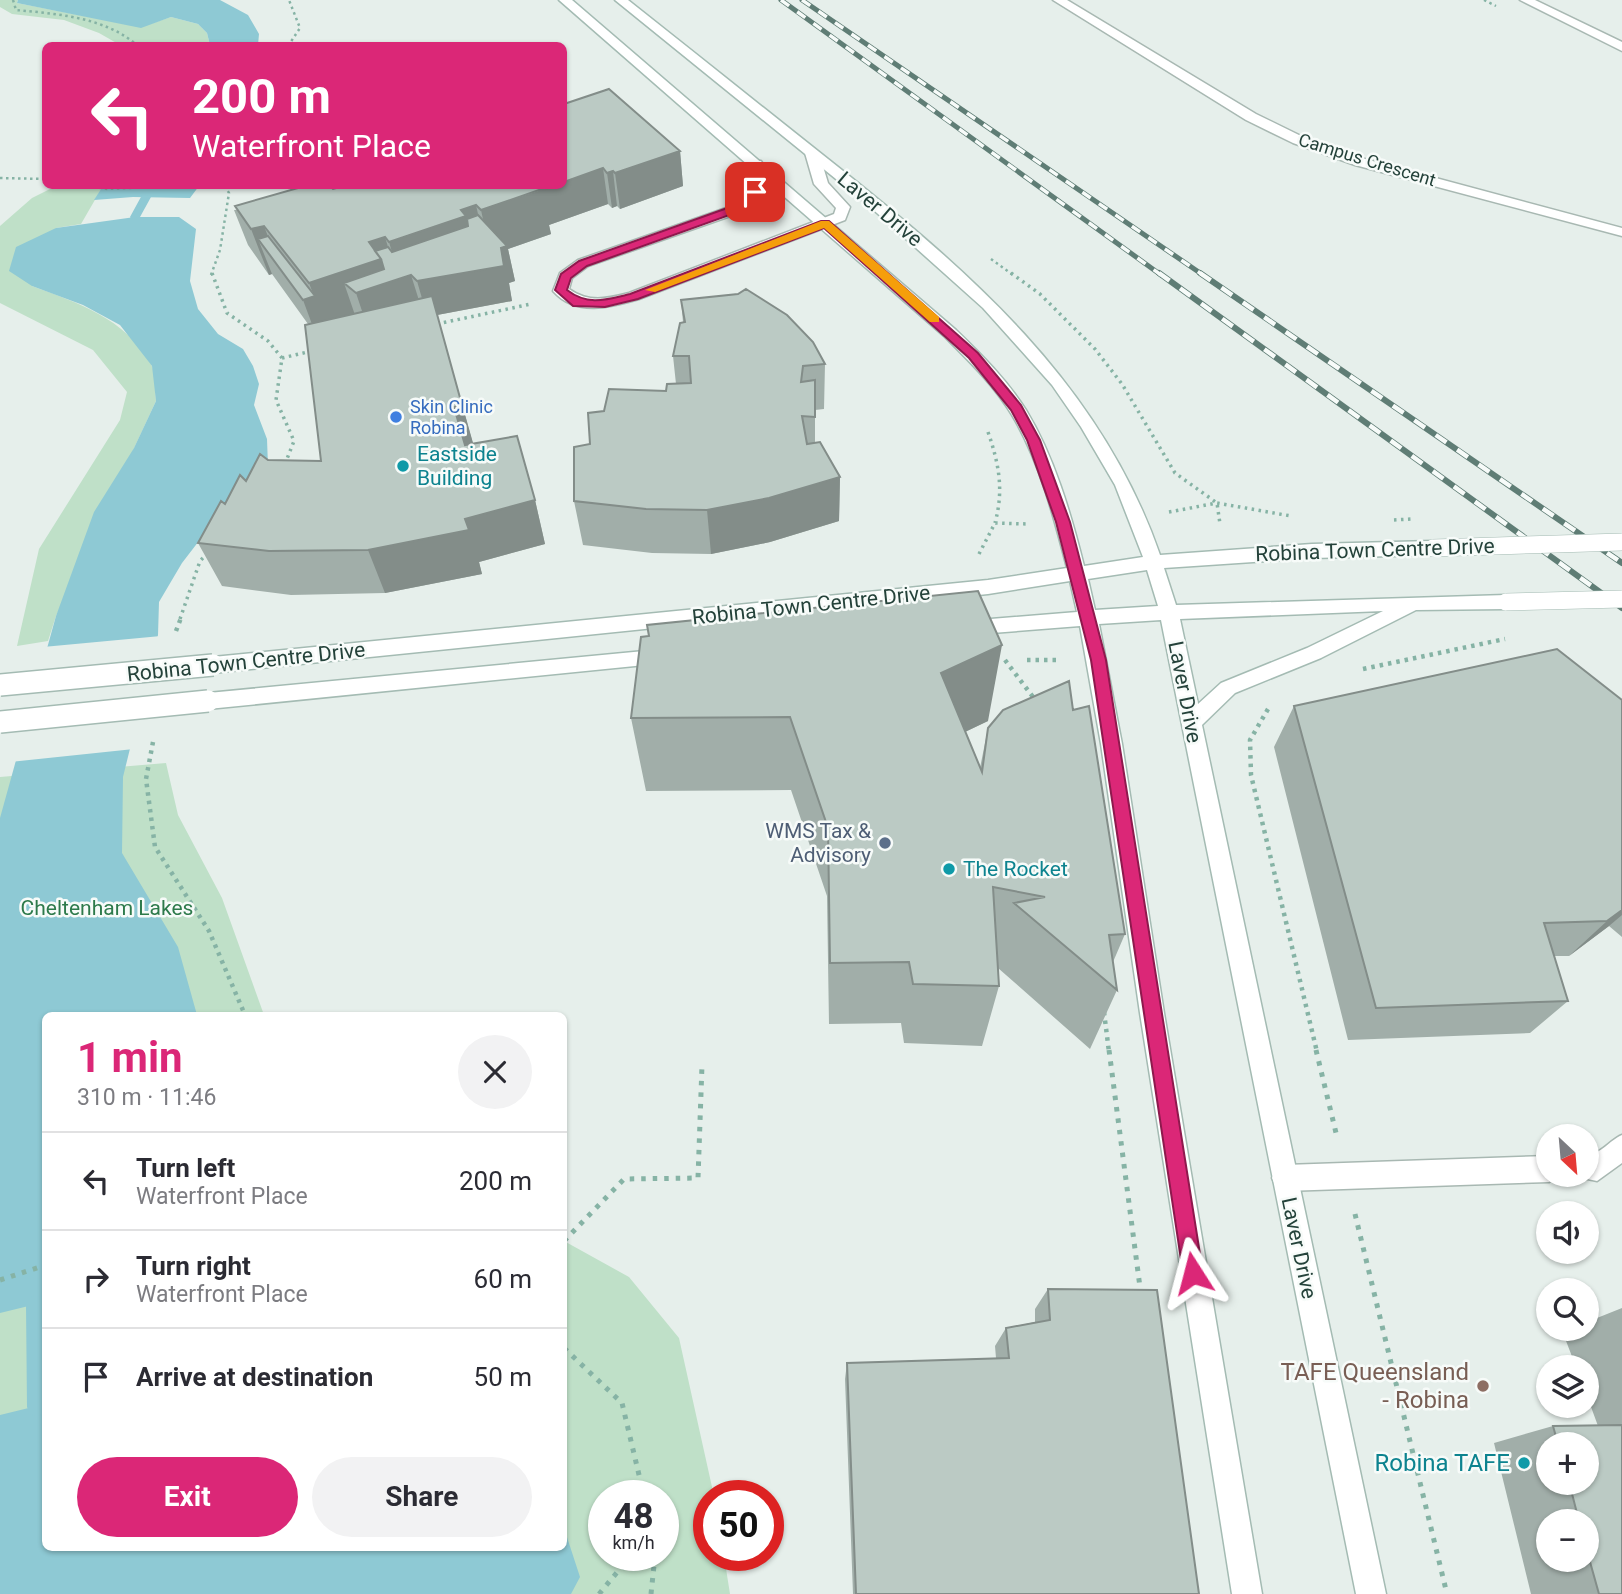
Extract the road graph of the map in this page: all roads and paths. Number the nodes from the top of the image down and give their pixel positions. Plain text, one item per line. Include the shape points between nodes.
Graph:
1 (13, 0) edge
2 (289, 0) edge
3 (565, 0) edge
4 (621, 0) edge
5 (1059, 0) edge
6 (1525, 0) edge
7 (134, 42) edge
8 (291, 42) edge
9 (1622, 47) edge
10 (812, 153) junction
11 (756, 164) junction
12 (0, 178) edge
13 (42, 179) edge
14 (227, 189) edge
15 (825, 224) junction
16 (1622, 232) edge
17 (568, 296) junction
18 (432, 325) edge
19 (323, 349) edge
20 (282, 358) junction
21 (277, 474) edge
22 (1622, 541) edge
23 (209, 552) edge
24 (1153, 562) junction
25 (1078, 573) junction
26 (1622, 599) edge
27 (1416, 603) junction
28 (1169, 612) junction
29 (1088, 616) junction
30 (942, 630) edge
31 (1507, 639) dead end
32 (172, 642) dead end
33 (681, 655) edge
34 (1005, 660) dead end
35 (1354, 671) dead end
36 (0, 685) edge
37 (1270, 707) dead end
38 (1042, 709) edge
39 (0, 722) edge
40 (1191, 723) junction
41 (154, 738) dead end
42 (1102, 1000) edge
43 (244, 1012) edge
44 (702, 1065) dead end
45 (1622, 1147) edge
46 (1600, 1165) edge
47 (1536, 1169) edge
48 (1346, 1176) junction
49 (1285, 1178) junction
50 (567, 1238) edge
51 (42, 1266) edge
52 (0, 1280) edge
53 (1141, 1297) edge
54 (567, 1351) edge
55 (640, 1480) edge
56 (618, 1571) edge
57 (653, 1571) edge
58 (599, 1594) edge
59 (651, 1594) edge
60 (1247, 1594) edge
61 (1371, 1594) edge
62 (1447, 1594) edge

1 - 7 path via 16,10 60,15
2 - 8 path via 300,28
3 - 11 street
4 - 10 street, Laver Drive
5 - 16 street, Campus Crescent via 1251,117 1298,140 1360,162
6 - 9 street
10 - 15 street via 821,184 843,207 840,216
10 - 24 street, Laver Drive via 986,300 1049,369 1116,470
11 - 15 street
11 - 17 street via 755,192 734,209 583,263 565,276 561,290
12 - 13 path
14 - 20 path via 220,250 211,276 227,313 268,341
15 - 17 street via 634,296 596,304 577,303
15 - 25 street via 974,356 1016,408 1033,440
17 - 18 path
19 - 20 path
20 - 21 path via 276,400 294,441
22 - 24 street, Robina Town Centre Drive, bridge
23 - 32 path via 200,561
24 - 25 street, Robina Town Centre Drive
24 - 28 street, Laver Drive
25 - 29 street
25 - 36 street, Robina Town Centre Drive, bridge via 677,620
26 - 27 street, Robina Town Centre Drive, bridge
27 - 28 street, Robina Town Centre Drive
27 - 40 street via 1314,653 1228,688
28 - 29 street, Robina Town Centre Drive
28 - 40 street, Laver Drive
29 - 30 street, Robina Town Centre Drive
29 - 60 street
31 - 35 path
33 - 39 street, Robina Town Centre Drive, bridge
34 - 38 path
37 - 48 path via 1250,740 1251,775
40 - 49 street, Laver Drive
41 - 43 path via 146,779 155,847 209,932
42 - 53 path
44 - 50 path via 698,1178 624,1179
45 - 46 street
47 - 48 street
48 - 49 street
48 - 62 path
49 - 61 street, Laver Drive
51 - 52 path
54 - 55 path via 622,1403
56 - 58 path
57 - 59 path

